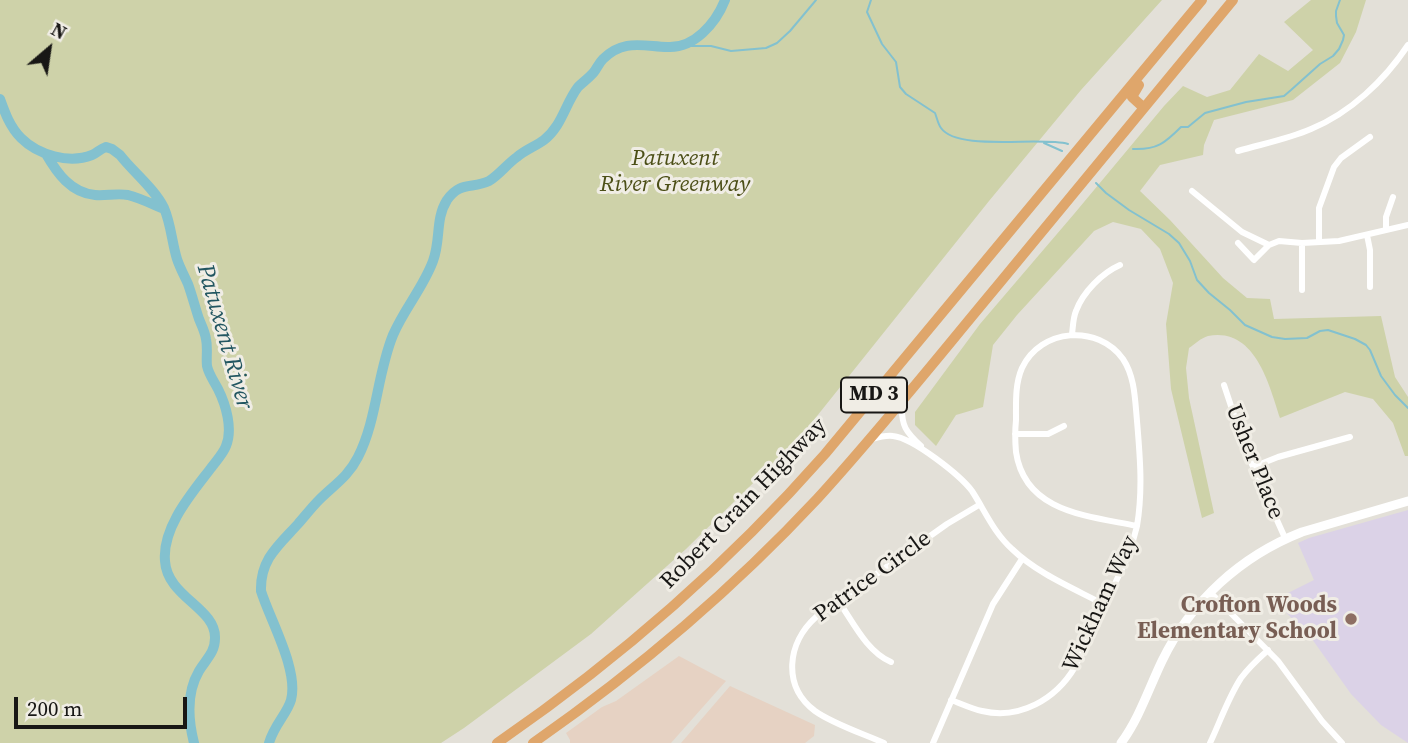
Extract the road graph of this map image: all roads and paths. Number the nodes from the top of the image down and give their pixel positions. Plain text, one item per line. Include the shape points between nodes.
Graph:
1 (1202, 0) edge
2 (1233, 0) edge
3 (1408, 45) edge
4 (1163, 47) junction
5 (1144, 108) junction
6 (1370, 137) dead end
7 (1238, 151) dead end
8 (1192, 191) dead end
9 (1393, 197) dead end
10 (1408, 225) edge
11 (1386, 229) junction
12 (1367, 235) junction
13 (1319, 242) junction
14 (1238, 243) dead end
15 (1302, 243) junction
16 (1269, 245) junction
17 (1120, 265) dead end
18 (1370, 287) dead end
19 (1302, 290) dead end
20 (1072, 334) junction
21 (1224, 385) dead end
22 (902, 400) junction
23 (1064, 426) dead end
24 (1015, 434) junction
25 (1350, 437) dead end
26 (868, 440) junction
27 (930, 454) junction
28 (1253, 467) junction
29 (1408, 502) edge
30 (979, 505) junction
31 (1137, 526) junction
32 (1285, 538) junction
33 (1022, 559) junction
34 (1210, 592) junction
35 (839, 601) junction
36 (1105, 604) junction
37 (1268, 650) junction
38 (891, 662) dead end
39 (951, 700) junction
40 (561, 724) junction
41 (1334, 735) junction
42 (498, 743) edge
43 (533, 743) edge
44 (549, 743) edge
45 (884, 743) edge
46 (933, 743) edge
47 (1121, 743) edge
48 (1210, 743) edge
49 (1326, 743) edge
50 (1342, 743) edge

1 - 4 highway, Robert Crain Highway / MD 3
2 - 5 highway, Robert Crain Highway / MD 3
3 - 7 street via 1376,84 1337,115 1312,129
4 - 5 highway via 1133,94 1132,99
4 - 42 highway, Robert Crain Highway / MD 3 via 778,506 648,629
5 - 22 highway, Robert Crain Highway / MD 3
6 - 13 street via 1334,167 1319,208
8 - 16 street via 1242,232
9 - 11 street
10 - 11 street
11 - 12 street
12 - 13 street
12 - 18 street
13 - 15 street
14 - 16 street via 1254,260
15 - 16 street
15 - 19 street
17 - 20 street via 1106,272 1082,299
20 - 24 street, Wickham Way via 1037,348 1023,366 1016,389
20 - 31 street, Wickham Way via 1105,343 1128,368 1142,475
21 - 28 street, Usher Place
22 - 26 highway, Robert Crain Highway / MD 3
22 - 27 street via 904,428
23 - 24 street via 1048,434
24 - 31 street, Wickham Way via 1021,469 1043,498 1068,511
25 - 28 street
26 - 27 street via 900,437
26 - 40 highway, Robert Crain Highway / MD 3 via 795,522 721,593
27 - 30 street via 966,484
28 - 32 street, Usher Place
29 - 32 street
30 - 33 street
30 - 35 street, Patrice Circle
31 - 36 street, Wickham Way
32 - 34 street via 1247,560
33 - 36 street
33 - 39 street via 993,604
34 - 37 street
34 - 47 street via 1169,646
35 - 38 street via 873,651
35 - 45 street, Patrice Circle via 799,636 792,660 796,686 816,712
36 - 39 street, Wickham Way via 1070,675 1038,704 994,713
37 - 41 street
37 - 48 street via 1241,678
39 - 46 street
40 - 43 highway, Robert Crain Highway / MD 3
40 - 44 highway
41 - 49 street
41 - 50 street

